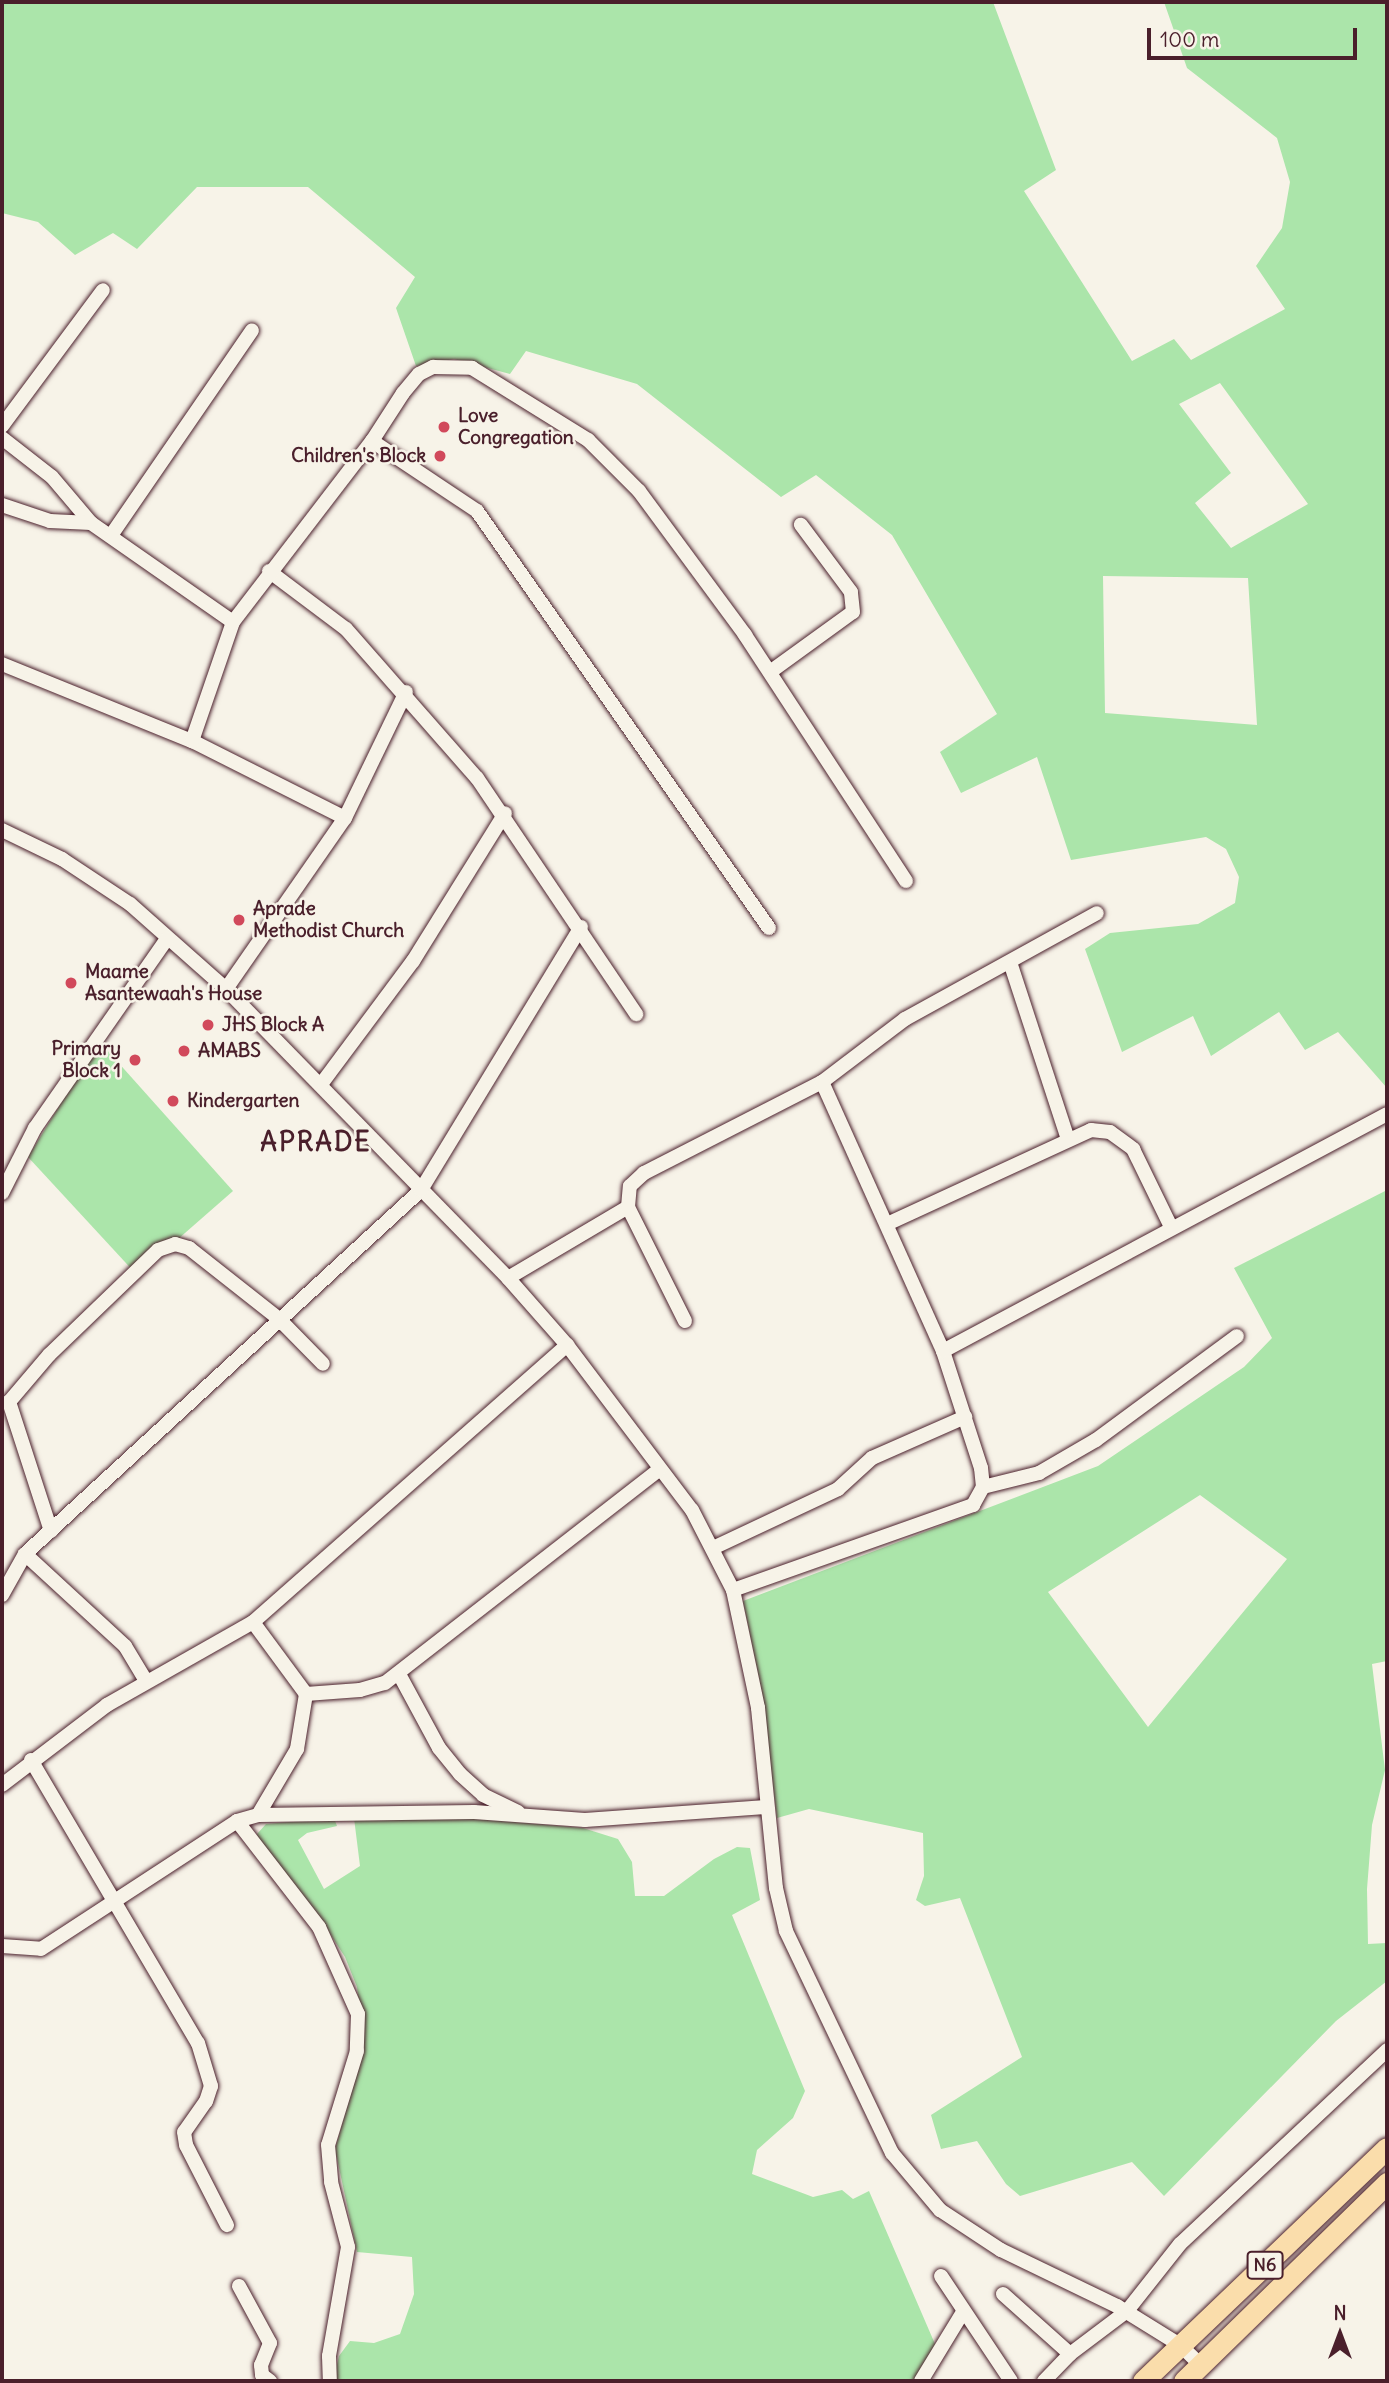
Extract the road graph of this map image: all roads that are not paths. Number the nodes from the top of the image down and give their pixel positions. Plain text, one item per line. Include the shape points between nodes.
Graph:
1 (103, 290) dead end
2 (252, 330) dead end
3 (2, 426) edge
4 (2, 438) edge
5 (372, 441) junction
6 (2, 505) edge
7 (91, 523) junction
8 (801, 525) dead end
9 (112, 534) junction
10 (269, 572) junction
11 (233, 622) junction
12 (2, 664) edge
13 (769, 672) junction
14 (406, 692) junction
15 (192, 741) junction
16 (505, 813) junction
17 (345, 818) junction
18 (2, 830) edge
19 (906, 881) dead end
20 (1097, 913) dead end
21 (581, 927) junction
22 (769, 928) dead end
23 (167, 939) junction
24 (1010, 962) junction
25 (226, 989) junction
26 (636, 1014) dead end
27 (822, 1082) junction
28 (322, 1083) junction
29 (1387, 1114) edge
30 (1068, 1139) junction
31 (421, 1190) junction
32 (2, 1193) edge
33 (628, 1207) junction
34 (887, 1224) junction
35 (1171, 1227) junction
36 (508, 1278) junction
37 (278, 1318) junction
38 (685, 1321) dead end
39 (1237, 1336) dead end
40 (566, 1345) junction
41 (943, 1351) junction
42 (323, 1364) dead end
43 (965, 1417) junction
44 (660, 1469) junction
45 (983, 1487) junction
46 (51, 1531) junction
47 (715, 1547) junction
48 (25, 1554) junction
49 (733, 1590) junction
50 (2, 1595) edge
51 (253, 1622) junction
52 (399, 1674) junction
53 (146, 1681) junction
54 (306, 1694) junction
55 (31, 1760) junction
56 (2, 1784) edge
57 (766, 1807) junction
58 (258, 1815) junction
59 (525, 1815) junction
60 (237, 1821) junction
61 (116, 1900) junction
62 (2, 1946) edge
63 (1387, 2050) edge
64 (1387, 2148) edge
65 (1387, 2183) edge
66 (227, 2225) dead end
67 (941, 2276) dead end
68 (239, 2286) dead end
69 (1003, 2294) dead end
70 (1126, 2311) junction
71 (962, 2312) junction
72 (1180, 2346) junction
73 (1070, 2354) junction
74 (1201, 2365) junction
75 (270, 2381) edge
76 (330, 2381) edge
77 (921, 2381) edge
78 (1011, 2381) edge
79 (1044, 2381) edge
80 (1143, 2381) edge
81 (1184, 2381) edge

1 - 3 street
2 - 9 street
4 - 7 street via 52,477
5 - 10 street
5 - 13 street via 419,374 453,366 489,375 588,440 639,491
5 - 22 street via 477,511
6 - 7 street via 50,521
7 - 9 street
8 - 13 street via 851,592 853,612
9 - 11 street
10 - 11 street
10 - 14 street via 346,629
11 - 15 street
12 - 15 street
13 - 19 street
14 - 16 street
14 - 17 street
15 - 17 street
16 - 21 street
16 - 28 street via 413,961
17 - 25 street
18 - 23 street via 62,859 130,904
20 - 24 street
21 - 26 street
21 - 31 street
23 - 25 street
23 - 32 street via 35,1128
24 - 27 street via 894,1026
24 - 30 street
25 - 28 street
27 - 33 street via 643,1173 630,1186
27 - 34 street
28 - 31 street
29 - 35 street
30 - 34 street
30 - 35 street via 1091,1130 1110,1132 1125,1141
31 - 36 street
31 - 37 street
33 - 36 street
33 - 38 street
34 - 41 street
35 - 41 street
36 - 40 street
37 - 42 street
37 - 46 street
37 - 46 street via 189,1248 166,1247 139,1263 9,1402
39 - 45 street via 1103,1436 1039,1473
40 - 44 street
40 - 51 street
41 - 43 street
43 - 45 street
43 - 47 street via 872,1458 838,1489
44 - 47 street
44 - 52 street
45 - 49 street via 973,1505
46 - 48 street
47 - 49 street
48 - 50 street
48 - 53 street via 125,1646
49 - 57 street via 758,1708
51 - 53 street
51 - 54 street
52 - 54 street via 360,1690
52 - 59 street via 439,1748 460,1774 483,1795
53 - 55 street
54 - 58 street via 297,1749
55 - 56 street
55 - 61 street
57 - 59 street via 585,1820
57 - 70 street via 786,1931 892,2153 914,2185 940,2210 1001,2250
58 - 59 street
58 - 60 street
60 - 61 street
60 - 76 street via 319,1927 358,2014 357,2051 328,2145 331,2182 348,2247 329,2356
61 - 62 street via 41,1949
61 - 66 street via 207,2067 211,2086 206,2101 184,2132 186,2145
63 - 70 street via 1180,2244
64 - 72 highway, N6
65 - 74 highway, N6
67 - 71 street
68 - 75 street via 271,2343 261,2365 262,2375
69 - 73 street
70 - 72 street
70 - 73 street
71 - 77 street
71 - 78 street
72 - 74 street
72 - 80 highway, N6
73 - 79 street
74 - 81 highway, N6

